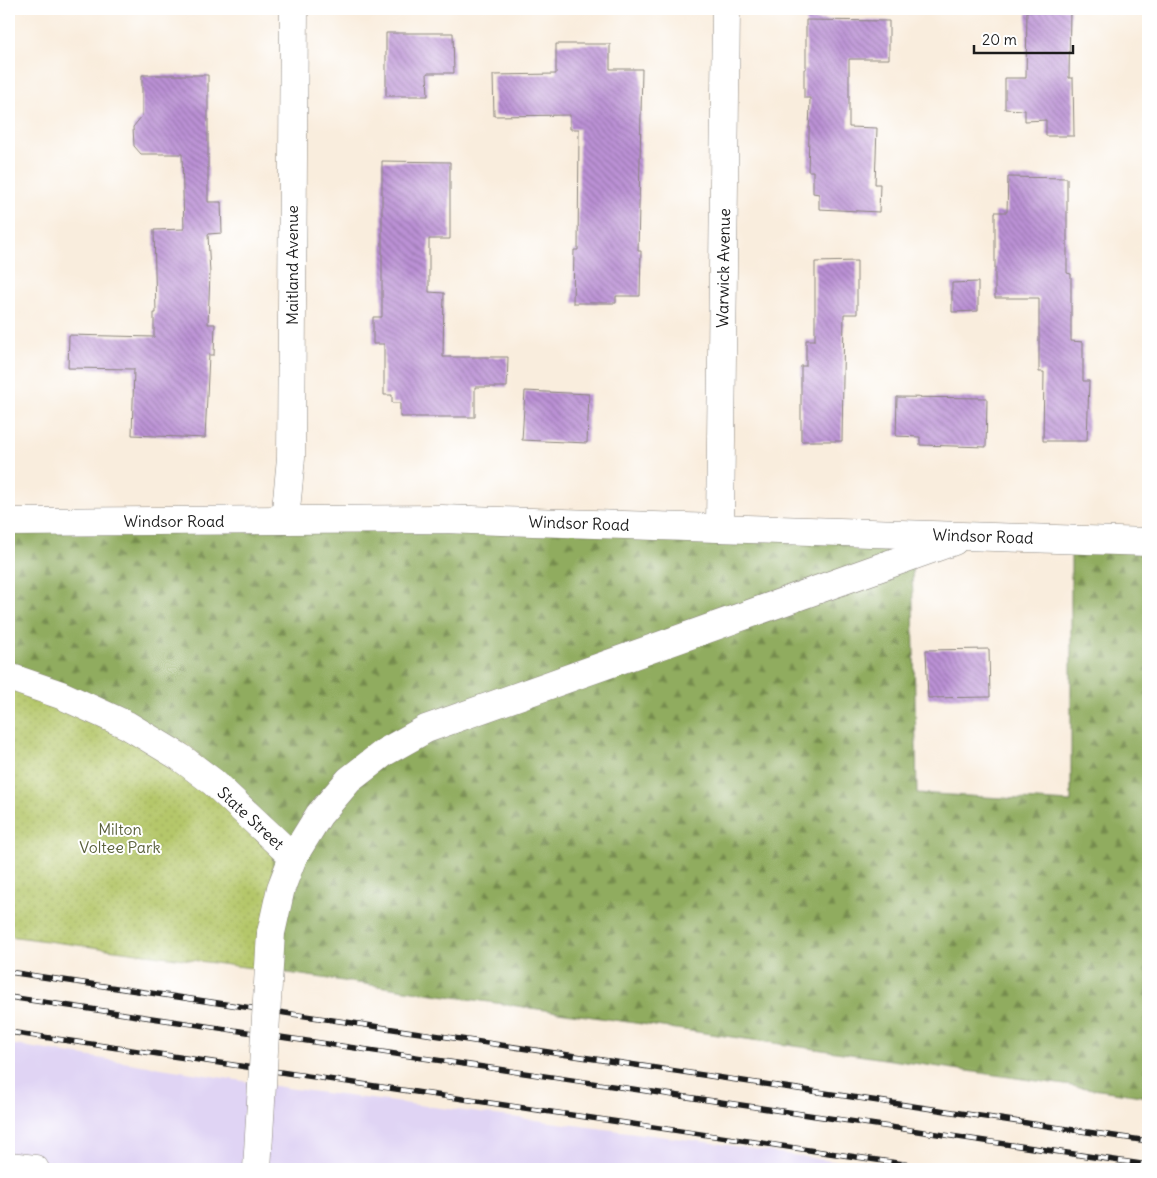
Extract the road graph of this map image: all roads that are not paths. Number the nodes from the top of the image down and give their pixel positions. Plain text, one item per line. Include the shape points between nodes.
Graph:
1 (294, 9) edge
2 (726, 9) edge
3 (285, 520) junction
4 (9, 522) edge
5 (720, 528) junction
6 (969, 536) junction
7 (1148, 542) edge
8 (9, 677) edge
9 (294, 857) junction
10 (9, 1166) edge
11 (35, 1169) edge
12 (257, 1169) edge

1 - 3 street, Maitland Avenue via 291,458
2 - 5 street, Warwick Avenue
3 - 4 street, Windsor Road
3 - 5 street, Windsor Road via 442,519
5 - 6 street, Windsor Road
6 - 7 street, Windsor Road
6 - 9 street via 426,729 385,752 350,780 319,815
8 - 9 street, State Street via 61,694 119,721 180,758 214,782
9 - 12 street, State Street, bridge via 281,888 271,933
10 - 11 street

